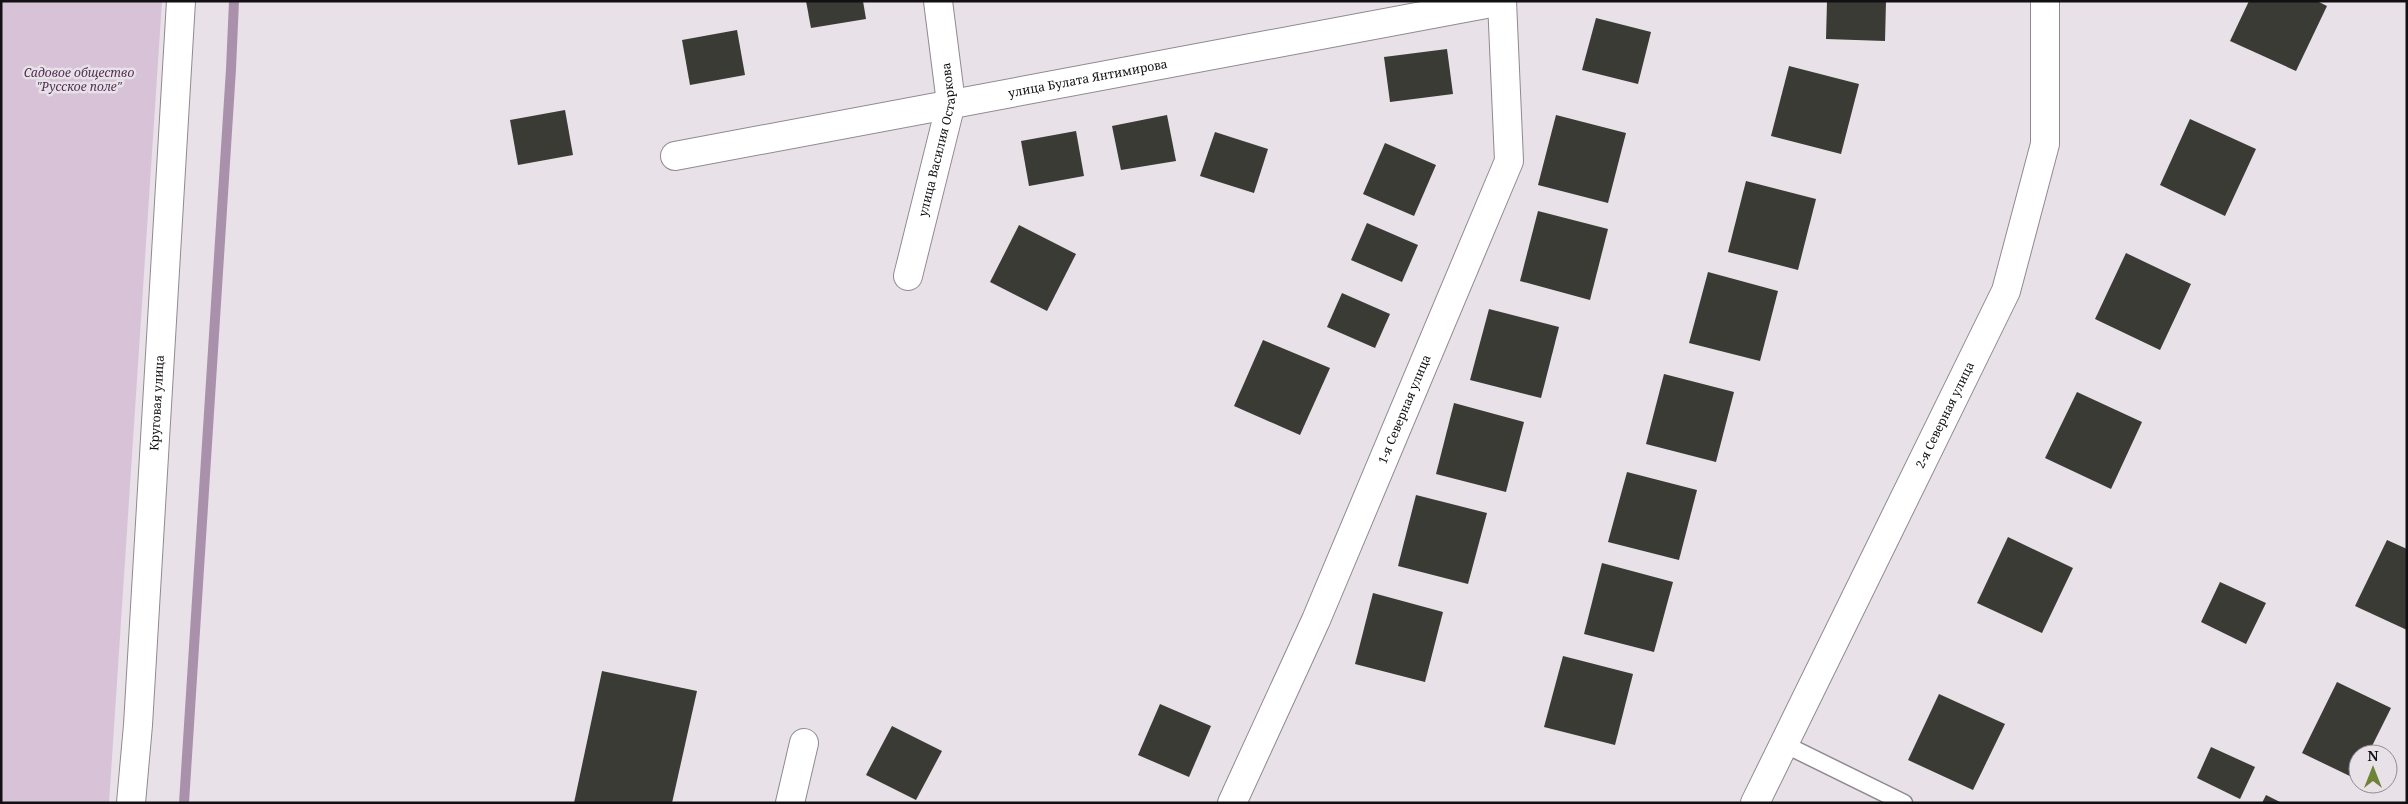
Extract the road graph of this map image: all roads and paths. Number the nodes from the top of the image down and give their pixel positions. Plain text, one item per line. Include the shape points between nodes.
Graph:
1 (181, 1) edge
2 (938, 1) edge
3 (1502, 1) edge
4 (2045, 1) edge
5 (951, 103) junction
6 (675, 156) dead end
7 (908, 276) dead end
8 (804, 743) dead end
9 (1784, 744) junction
10 (131, 803) edge
11 (790, 803) edge
12 (1232, 803) edge
13 (1755, 803) edge
14 (1904, 803) edge

1 - 10 street, Круговая улица
2 - 5 street, улица Василия Остаркова
3 - 5 street, улица Булата Янтимирова
3 - 12 street, 1-я Северная улица via 1509,160 1316,620
4 - 9 street, 2-я Северная улица via 2045,144 2006,291
5 - 6 street, улица Булата Янтимирова
5 - 7 street, улица Василия Остаркова
8 - 11 street
9 - 13 street, 2-я Северная улица
9 - 14 lane

